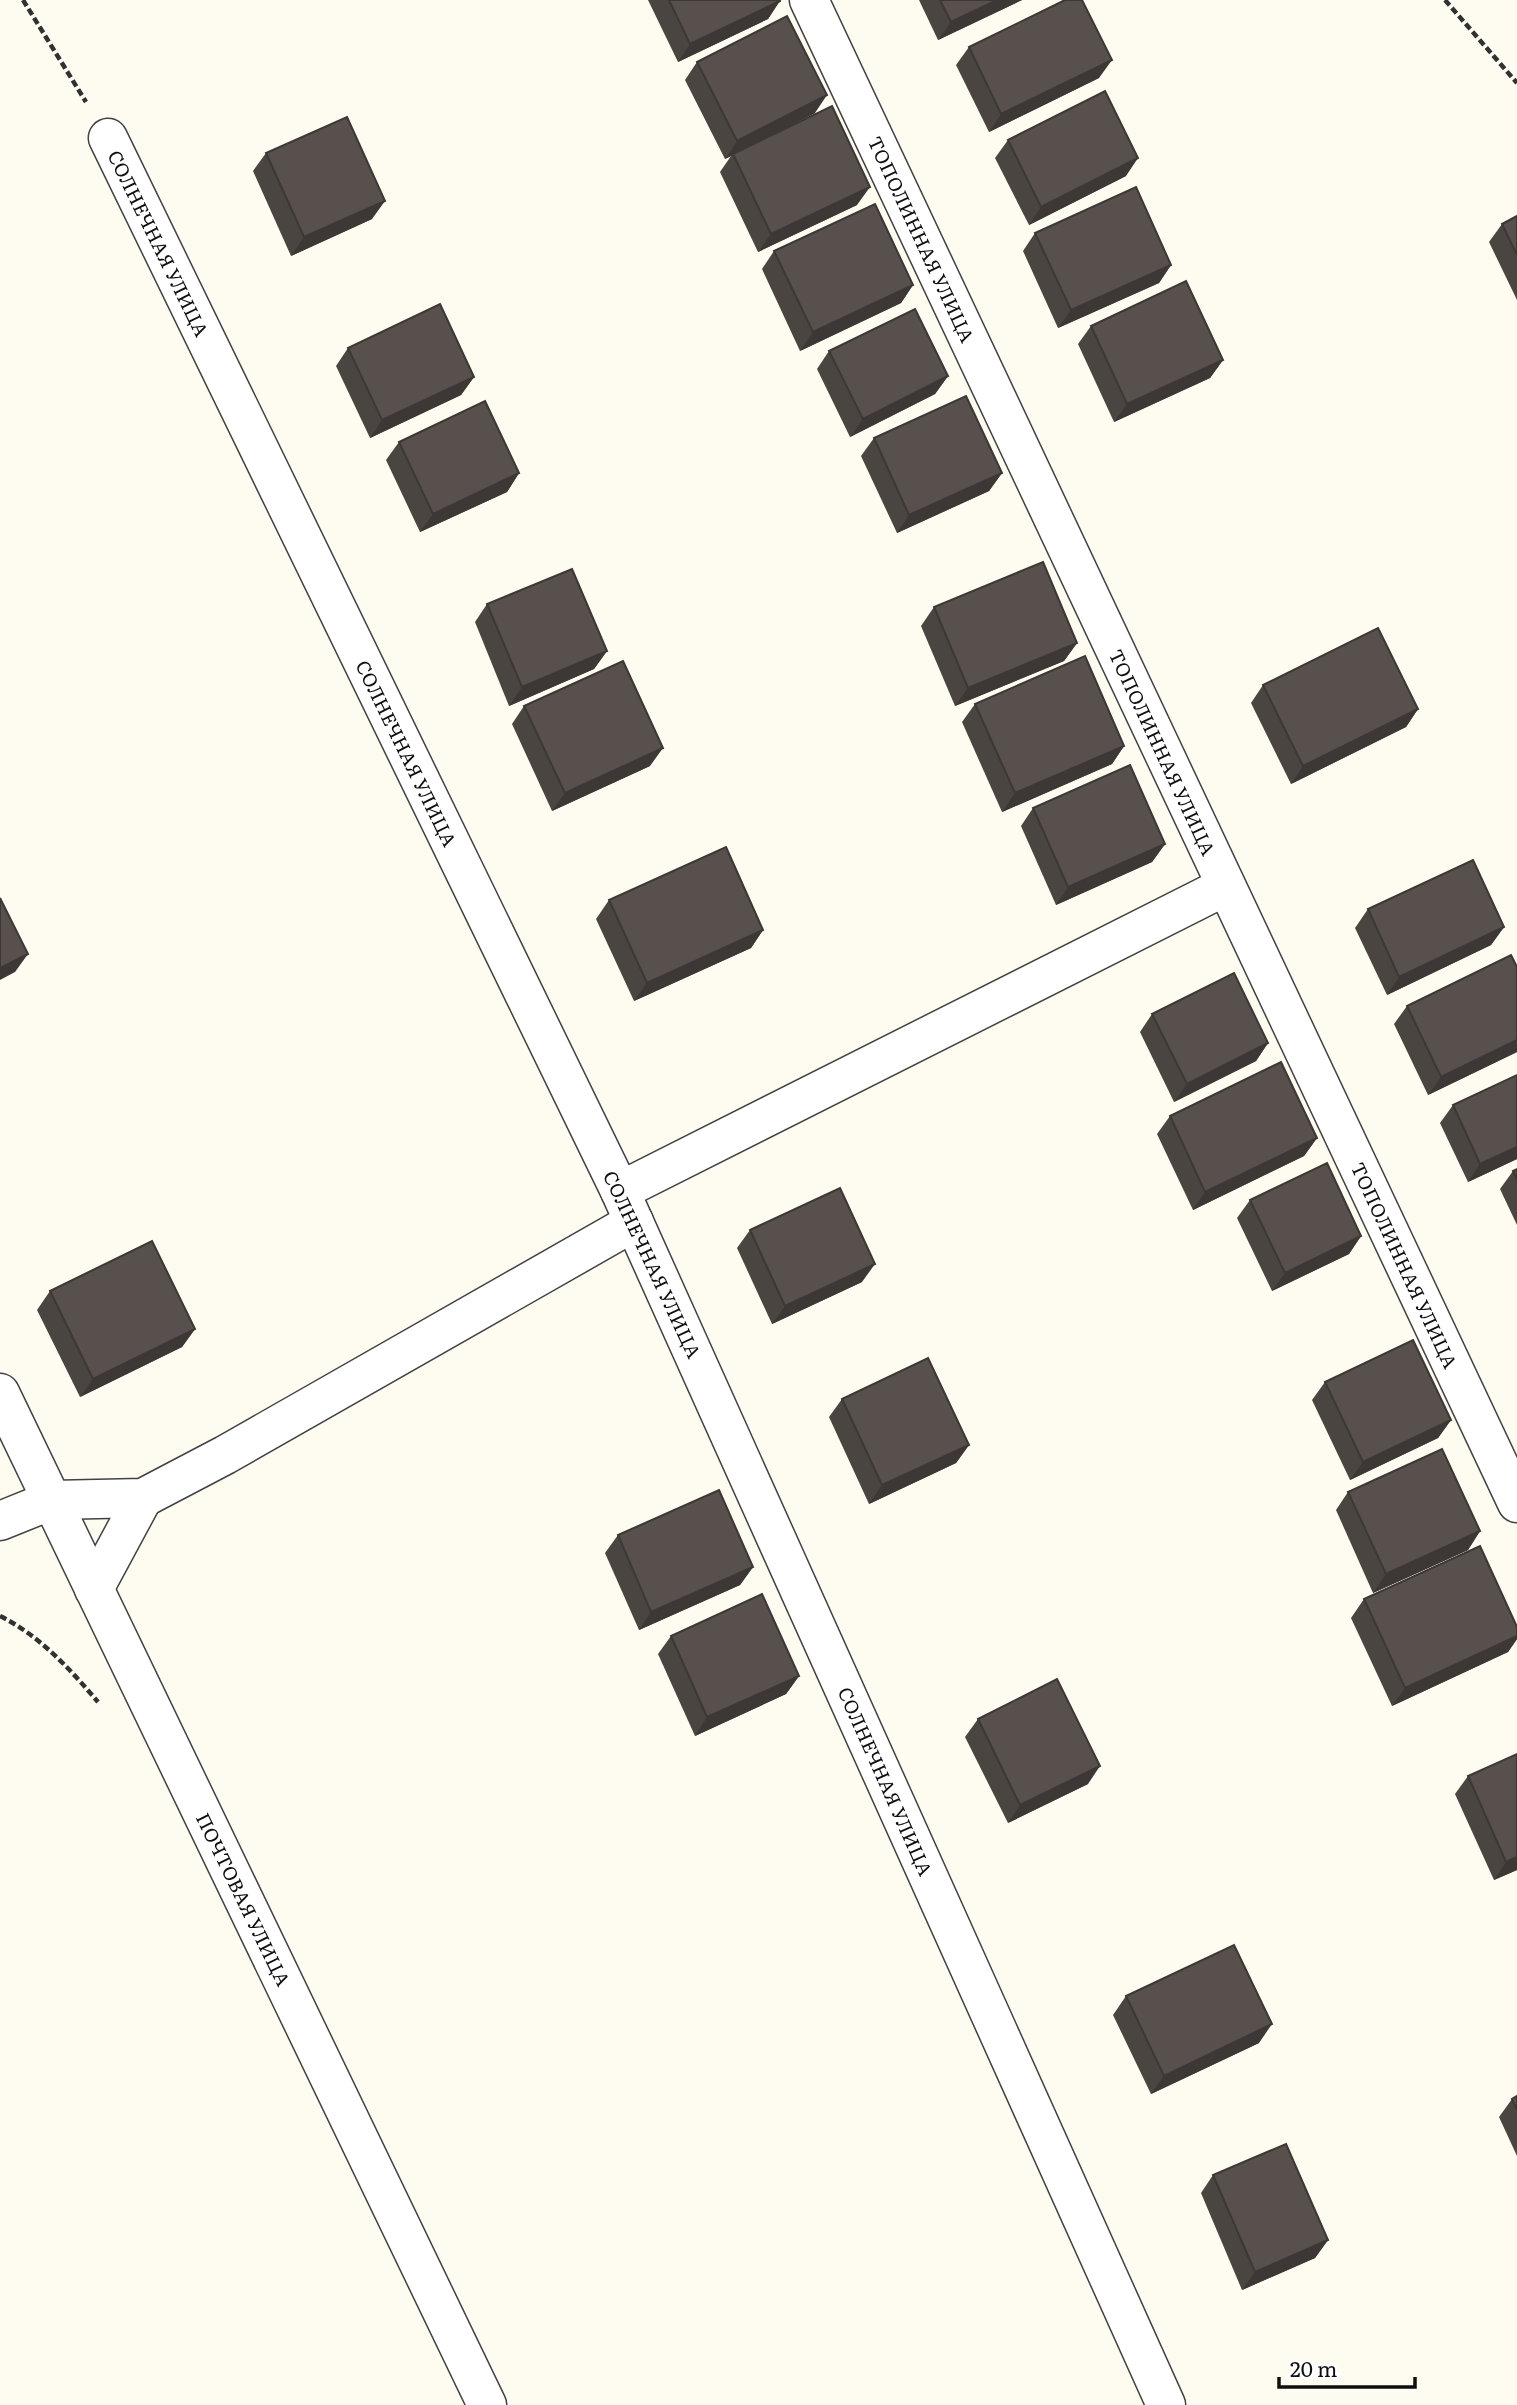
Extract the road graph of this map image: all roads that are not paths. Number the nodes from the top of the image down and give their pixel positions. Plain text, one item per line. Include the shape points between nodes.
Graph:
1 (810, 0) edge
2 (108, 138) road end
3 (1226, 886) junction
4 (627, 1206) junction
5 (0, 1393) edge
6 (144, 1498) junction
7 (51, 1500) junction
8 (1517, 1503) edge
9 (0, 1521) edge
10 (94, 1589) junction
11 (487, 2405) edge
12 (1166, 2405) edge

1 - 3 street, ТОПОЛИННАЯ УЛИЦА
2 - 4 street, СОЛНЕЧНАЯ УЛИЦА
3 - 4 street
3 - 8 street, ТОПОЛИННАЯ УЛИЦА
4 - 6 street via 225,1455
4 - 12 street, СОЛНЕЧНАЯ УЛИЦА
5 - 7 street, ПОЧТОВАЯ УЛИЦА
6 - 7 street
6 - 10 street
7 - 9 street
7 - 10 street, ПОЧТОВАЯ УЛИЦА
10 - 11 street, ПОЧТОВАЯ УЛИЦА

